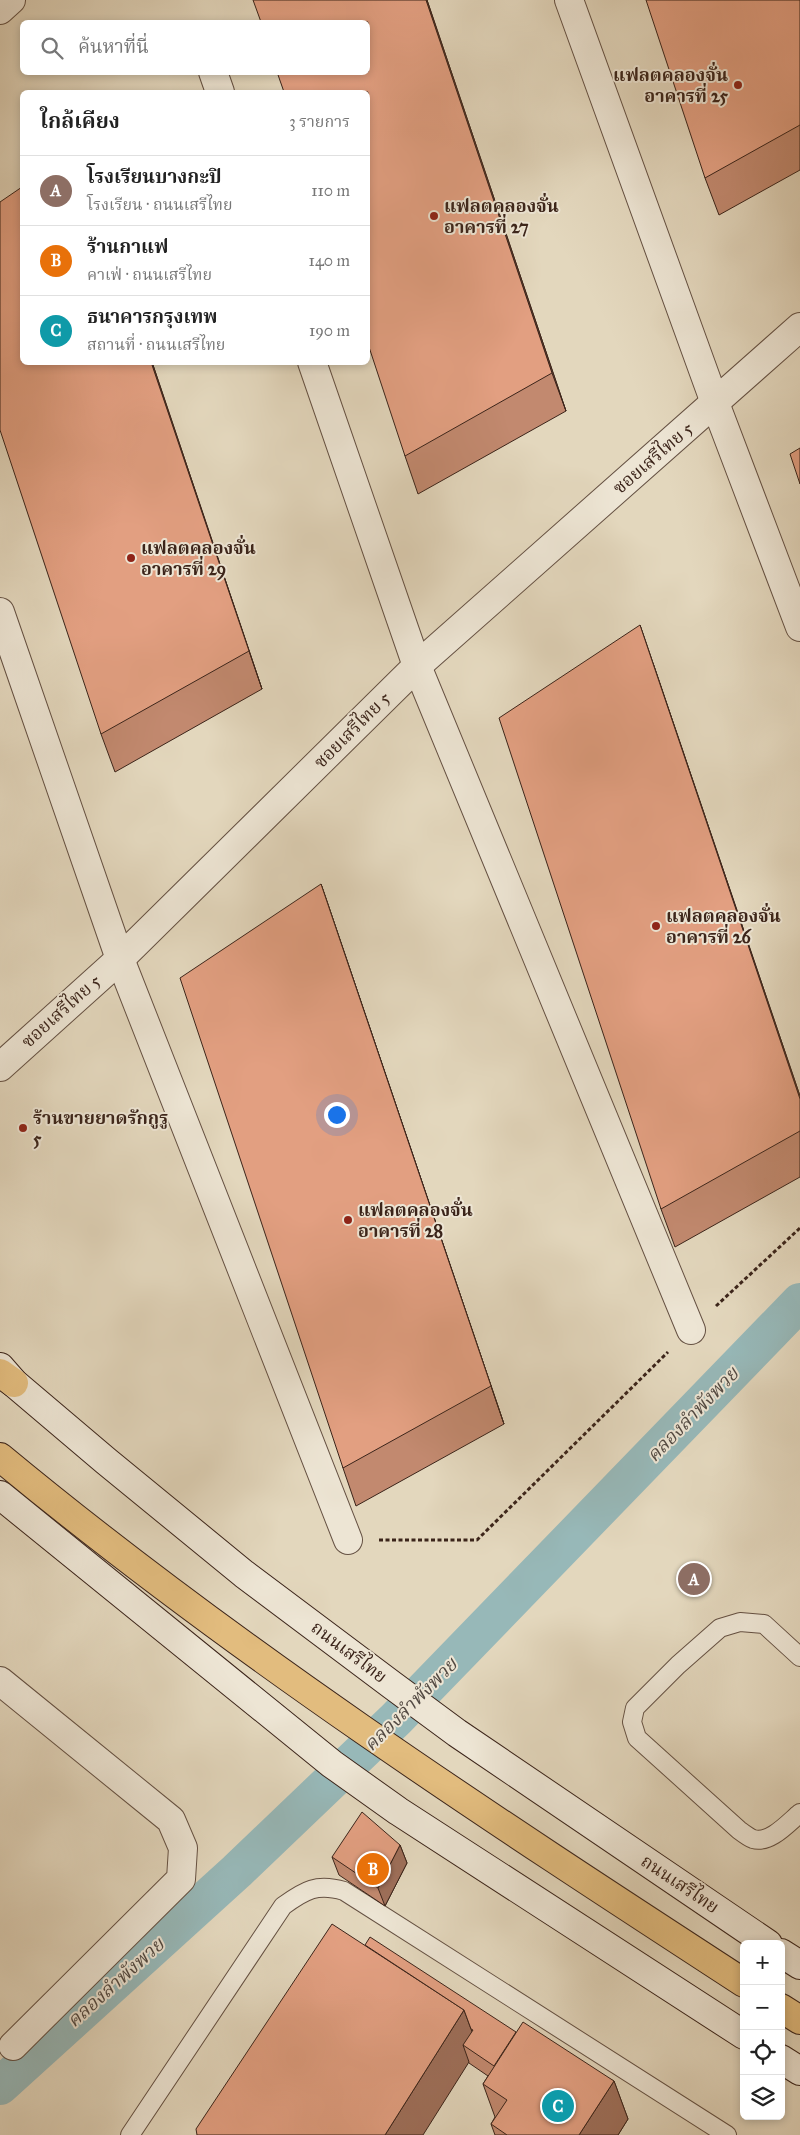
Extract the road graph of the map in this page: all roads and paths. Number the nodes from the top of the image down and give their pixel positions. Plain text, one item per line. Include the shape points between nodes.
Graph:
1 (11, 0) edge
2 (569, 0) edge
3 (0, 10) edge
4 (214, 75) edge
5 (219, 90) edge
6 (800, 327) edge
7 (313, 365) edge
8 (716, 403) junction
9 (0, 612) edge
10 (800, 628) edge
11 (417, 666) junction
12 (120, 959) junction
13 (5, 1052) edge
14 (800, 1228) edge
15 (690, 1330) junction
16 (5, 1375) edge
17 (0, 1457) edge
18 (0, 1495) edge
19 (348, 1540) joint
20 (800, 1657) edge
21 (0, 1681) edge
22 (800, 1813) edge
23 (788, 1954) edge
24 (740, 1981) edge
25 (785, 2011) edge
26 (800, 2020) edge
27 (740, 2032) edge
28 (13, 2046) dead end
29 (785, 2062) edge
30 (800, 2071) edge
31 (130, 2135) edge
32 (727, 2135) edge

1 - 3 street
2 - 8 street
4 - 5 street
6 - 8 street, ซอยเสรีไทย 5
7 - 11 street
8 - 10 street
8 - 11 street, ซอยเสรีไทย 5
9 - 12 street
11 - 12 street, ซอยเสรีไทย 5
11 - 15 street
12 - 13 street, ซอยเสรีไทย 5
12 - 19 street
14 - 15 path
15 - 19 path via 477,1540
16 - 23 street, ถนนเสรีไทย via 244,1574 392,1685 457,1733
17 - 24 main road via 273,1668
18 - 27 street via 332,1764 398,1811
20 - 22 lane via 764,1624 740,1622 720,1628 635,1708 632,1722 637,1738 753,1839 778,1832
21 - 28 street via 171,1820 183,1848 181,1879
25 - 26 main road
29 - 30 street
31 - 32 lane via 283,1906 312,1888 329,1886 344,1891

